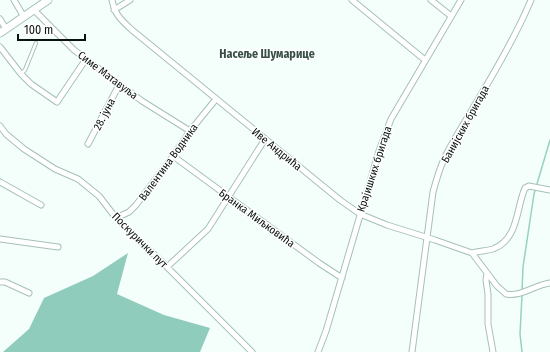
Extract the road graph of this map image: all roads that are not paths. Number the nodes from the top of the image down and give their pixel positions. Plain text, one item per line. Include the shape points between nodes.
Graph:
1 (14, 0) edge
2 (112, 0) edge
3 (130, 0) edge
4 (352, 0) edge
5 (431, 0) edge
6 (461, 0) edge
7 (531, 0) edge
8 (46, 1) edge
9 (34, 10) junction
10 (114, 10) junction
11 (451, 16) junction
12 (24, 17) junction
13 (0, 18) edge
14 (3, 31) edge
15 (36, 43) dead end
16 (0, 47) edge
17 (86, 59) junction
18 (425, 60) junction
19 (21, 74) junction
20 (119, 85) junction
21 (216, 99) junction
22 (0, 126) edge
23 (190, 131) junction
24 (264, 139) junction
25 (88, 144) dead end
26 (173, 156) junction
27 (0, 182) edge
28 (550, 190) edge
29 (229, 197) junction
30 (40, 205) dead end
31 (360, 214) junction
32 (116, 218) junction
33 (426, 237) junction
34 (0, 239) edge
35 (58, 247) dead end
36 (472, 253) junction
37 (167, 267) junction
38 (487, 274) junction
39 (342, 278) junction
40 (0, 282) edge
41 (550, 283) edge
42 (28, 293) dead end
43 (252, 352) edge
44 (318, 352) edge
45 (412, 352) edge
46 (493, 352) edge

1 - 12 street
2 - 10 street, Иве Андрића
3 - 10 street
4 - 18 street
5 - 11 street
6 - 11 street, Крајишких бригада
7 - 33 street, Банијских бригада via 523,19 443,161 433,192
8 - 9 main road
9 - 12 main road
9 - 17 street, Симе Матавуља
10 - 21 street, Иве Андрића via 132,30
11 - 18 street, Крајишких бригада
12 - 14 main road
13 - 14 street
15 - 19 lane
16 - 19 street
17 - 19 street via 57,102
17 - 20 street, Симе Матавуља
18 - 31 street, Крајишких бригада via 390,119
20 - 23 street, Симе Матавуља
20 - 25 street, 28. јуна
21 - 23 street, Валентина Водника
21 - 24 street, Иве Андрића
22 - 32 street, Поскурички пут via 6,134 42,161 78,179 99,196
23 - 26 street, Валентина Водника
24 - 29 street
24 - 31 street, Иве Андрића
26 - 29 street, Бранка Миљковића
26 - 32 street, Валентина Водника via 136,205 129,212
27 - 30 street
28 - 36 street via 529,186 525,188 518,217 508,238 495,248
29 - 37 street via 208,229
29 - 39 street, Бранка Миљковића
31 - 33 street, Иве Андрића
31 - 39 street, Крајишких бригада
32 - 37 street, Поскурички пут
33 - 36 street, Иве Андрића
33 - 45 street, Банијских бригада
34 - 35 street
36 - 38 street
37 - 43 street, Поскурички пут
38 - 41 street via 506,294 524,293
38 - 46 street via 489,335
39 - 44 street, Крајишких бригада
40 - 42 street

